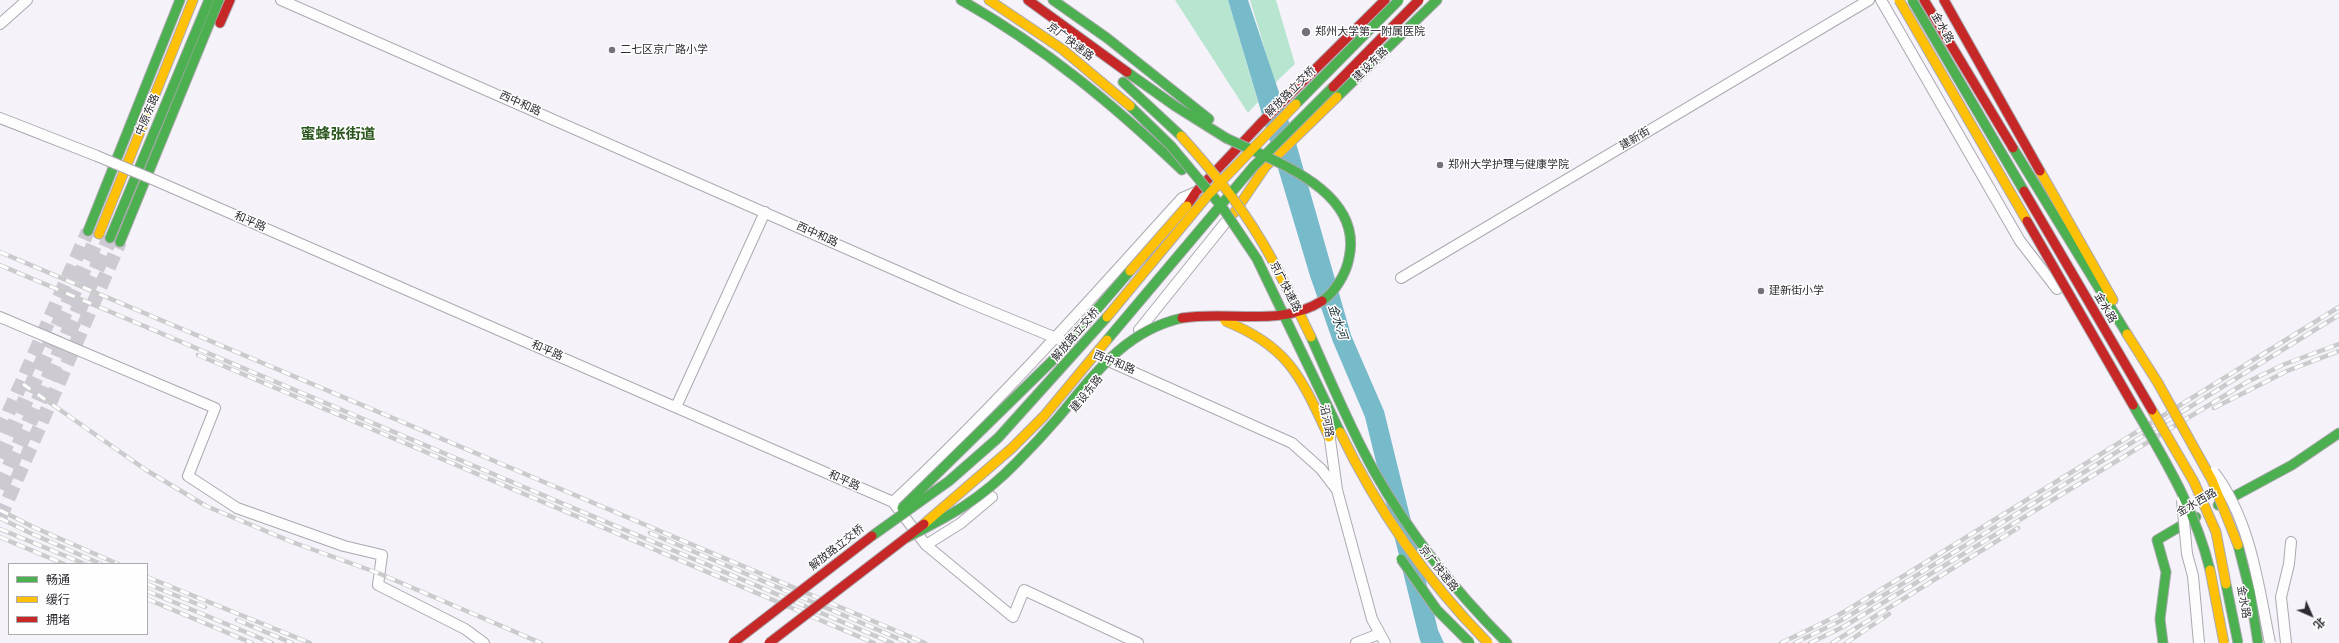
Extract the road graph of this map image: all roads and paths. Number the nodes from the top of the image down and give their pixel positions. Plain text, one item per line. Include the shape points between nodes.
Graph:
1 (27, 0) edge
2 (180, 0) edge
3 (193, 0) edge
4 (209, 0) edge
5 (219, 0) edge
6 (230, 0) edge
7 (281, 0) edge
8 (961, 0) edge
9 (989, 0) edge
10 (1028, 0) edge
11 (1053, 0) edge
12 (1385, 0) edge
13 (1399, 0) edge
14 (1419, 0) edge
15 (1437, 0) edge
16 (1869, 0) edge
17 (1881, 0) edge
18 (1891, 0) edge
19 (1899, 0) edge
20 (1912, 0) edge
21 (1924, 0) edge
22 (1944, 0) edge
23 (1019, 3) dead end
24 (0, 24) edge
25 (0, 118) edge
26 (1241, 144) junction
27 (1268, 165) junction
28 (153, 180) junction
29 (1198, 190) junction
30 (1236, 211) junction
31 (765, 212) junction
32 (1225, 223) junction
33 (88, 230) tunnel mouth
34 (99, 234) tunnel mouth
35 (110, 238) tunnel mouth
36 (120, 242) tunnel mouth
37 (1401, 278) dead end
38 (2057, 289) junction
39 (2076, 306) junction
40 (1199, 316) junction
41 (0, 317) edge
42 (1055, 338) junction
43 (1113, 362) junction
44 (2158, 383) junction
45 (676, 407) junction
46 (2339, 433) edge
47 (2192, 443) junction
48 (1343, 465) dead end
49 (2181, 488) junction
50 (1337, 490) junction
51 (893, 502) junction
52 (882, 528) junction
53 (906, 538) junction
54 (2291, 542) dead end
55 (926, 545) junction
56 (1394, 550) dead end
57 (1378, 634) junction
58 (484, 643) edge
59 (733, 643) edge
60 (769, 643) edge
61 (1138, 643) edge
62 (1356, 643) edge
63 (1385, 643) edge
64 (1470, 643) edge
65 (1488, 643) edge
66 (1507, 643) edge
67 (2163, 643) edge
68 (2199, 643) edge
69 (2224, 643) edge
70 (2238, 643) edge
71 (2258, 643) edge
72 (2270, 643) edge
73 (2286, 643) edge

1 - 24 street
2 - 33 main road
3 - 34 main road, 中原东路
4 - 35 main road, 中原东路
5 - 36 main road
6 - 28 main road
7 - 31 street, 西中和路
8 - 29 main road via 1033,44 1061,65 1114,108
9 - 65 main road, 京广快速路, bridge via 1068,55 1132,108 1176,151 1214,196 1235,224 1267,278 1375,500 1421,569
10 - 40 main road, bridge via 1183,112 1226,138 1313,180 1328,192 1342,211 1350,245 1349,259 1346,272 1322,302 1305,312 1289,315
11 - 26 main road via 1107,38
12 - 26 main road
13 - 52 main road, 解放路立交桥, bridge via 1209,194 1086,343 998,438 949,481
14 - 53 main road, bridge via 1254,167 1030,431 960,496
15 - 27 main road, 建设东路
16 - 37 street, 建新街
17 - 38 street via 2020,241
18 - 38 main road
19 - 39 main road, bridge
20 - 70 main road, 金水路, bridge via 2194,482 2216,532
21 - 44 main road via 2088,273
22 - 44 main road via 2093,262
23 - 66 main road, 京广快速路, bridge via 1088,53 1141,98 1195,152 1224,187 1279,271 1359,441 1387,493 1432,560
25 - 28 street, 和平路, bridge
26 - 27 main road
26 - 29 main road
27 - 30 main road, 建设东路
28 - 45 street, 和平路
29 - 32 main road
29 - 42 street via 1182,198
29 - 52 main road, bridge via 1053,360
30 - 32 main road, 建设东路
30 - 50 street, 沿河路 via 1280,290 1312,357 1328,430
31 - 42 street, 西中和路
31 - 45 street
32 - 43 street, 建设东路
38 - 39 main road
39 - 49 main road, bridge
40 - 48 main road, bridge via 1243,327 1268,341 1281,353 1308,394
40 - 53 main road, bridge via 1159,325 1128,342 1002,476 955,513
41 - 58 street via 215,408 188,476 237,508 344,546 382,555 378,585 465,629
42 - 43 street, 西中和路
42 - 51 street via 959,440
43 - 50 street, 西中和路 via 1292,443 1321,469
43 - 55 street, 建设东路 via 1065,421 1004,485 961,523
44 - 47 main road, bridge
45 - 51 street, 和平路
46 - 67 main road, 金水西路 via 2292,465 2157,540 2166,572 2160,619
47 - 71 main road, bridge via 2237,541 2254,606
47 - 72 street, bridge via 2226,489 2247,534
49 - 68 street, bridge
49 - 69 main road, bridge via 2201,536 2219,610
50 - 57 street, 沿河路
51 - 55 street, 和平路
52 - 59 main road, 解放路立交桥, bridge
53 - 60 main road, bridge
54 - 73 street via 2281,597
55 - 61 street, 和平路 via 1013,617 1024,590
56 - 64 main road, bridge via 1433,604
57 - 62 street
57 - 63 street, 沿河路

